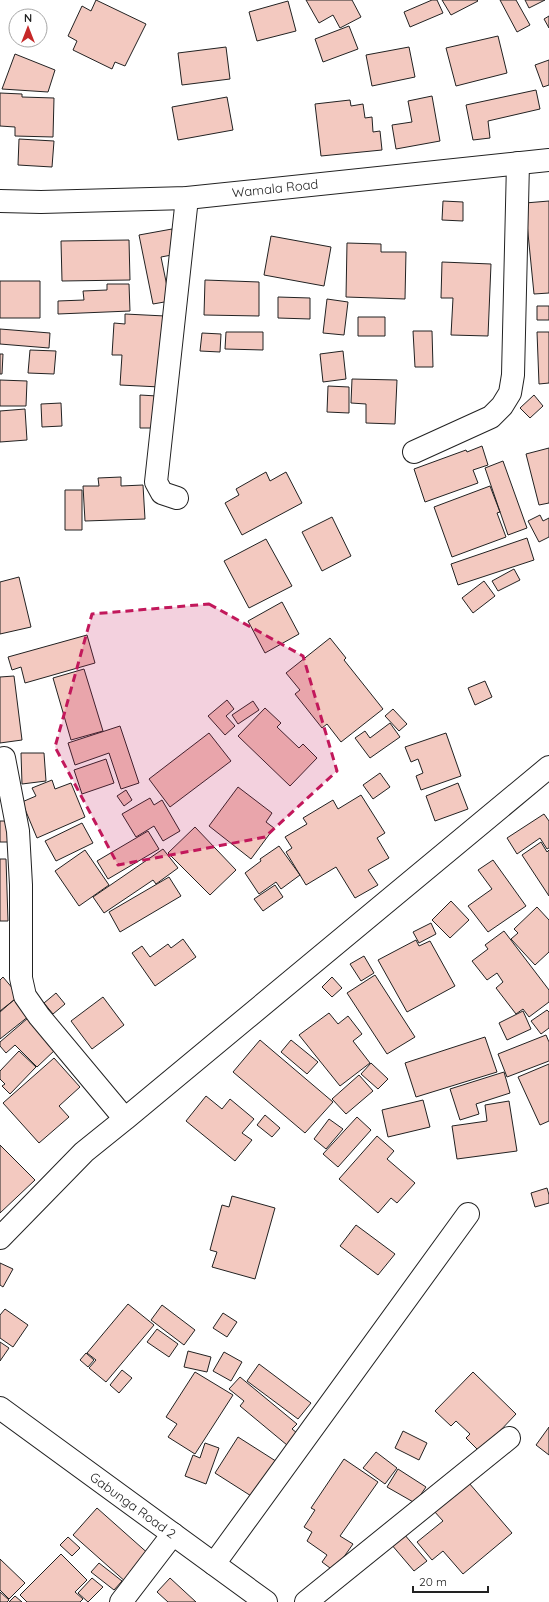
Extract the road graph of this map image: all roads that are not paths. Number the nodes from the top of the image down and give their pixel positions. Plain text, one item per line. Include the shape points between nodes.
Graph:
1 (549, 160) edge
2 (518, 163) junction
3 (187, 198) junction
4 (0, 201) edge
5 (414, 452) dead end
6 (177, 498) dead end
7 (4, 758) dead end
8 (549, 767) edge
9 (125, 1119) junction
10 (468, 1214) dead end
11 (0, 1238) edge
12 (0, 1408) edge
13 (509, 1438) dead end
14 (173, 1534) junction
15 (214, 1564) junction
16 (121, 1602) edge
17 (266, 1602) edge
18 (306, 1602) edge

1 - 2 street, Wamala Road
2 - 3 street, Wamala Road
2 - 5 street via 513,375 510,393 491,417
3 - 4 street, Wamala Road
3 - 6 street via 156,482 162,493
7 - 9 street via 18,831 21,978 25,996
8 - 9 street
9 - 11 street via 84,1152
10 - 15 street
12 - 14 street, Gabunga Road 2
13 - 18 street
14 - 15 street, Gabunga Road 2
14 - 16 street
15 - 17 street, Gabunga Road 2

